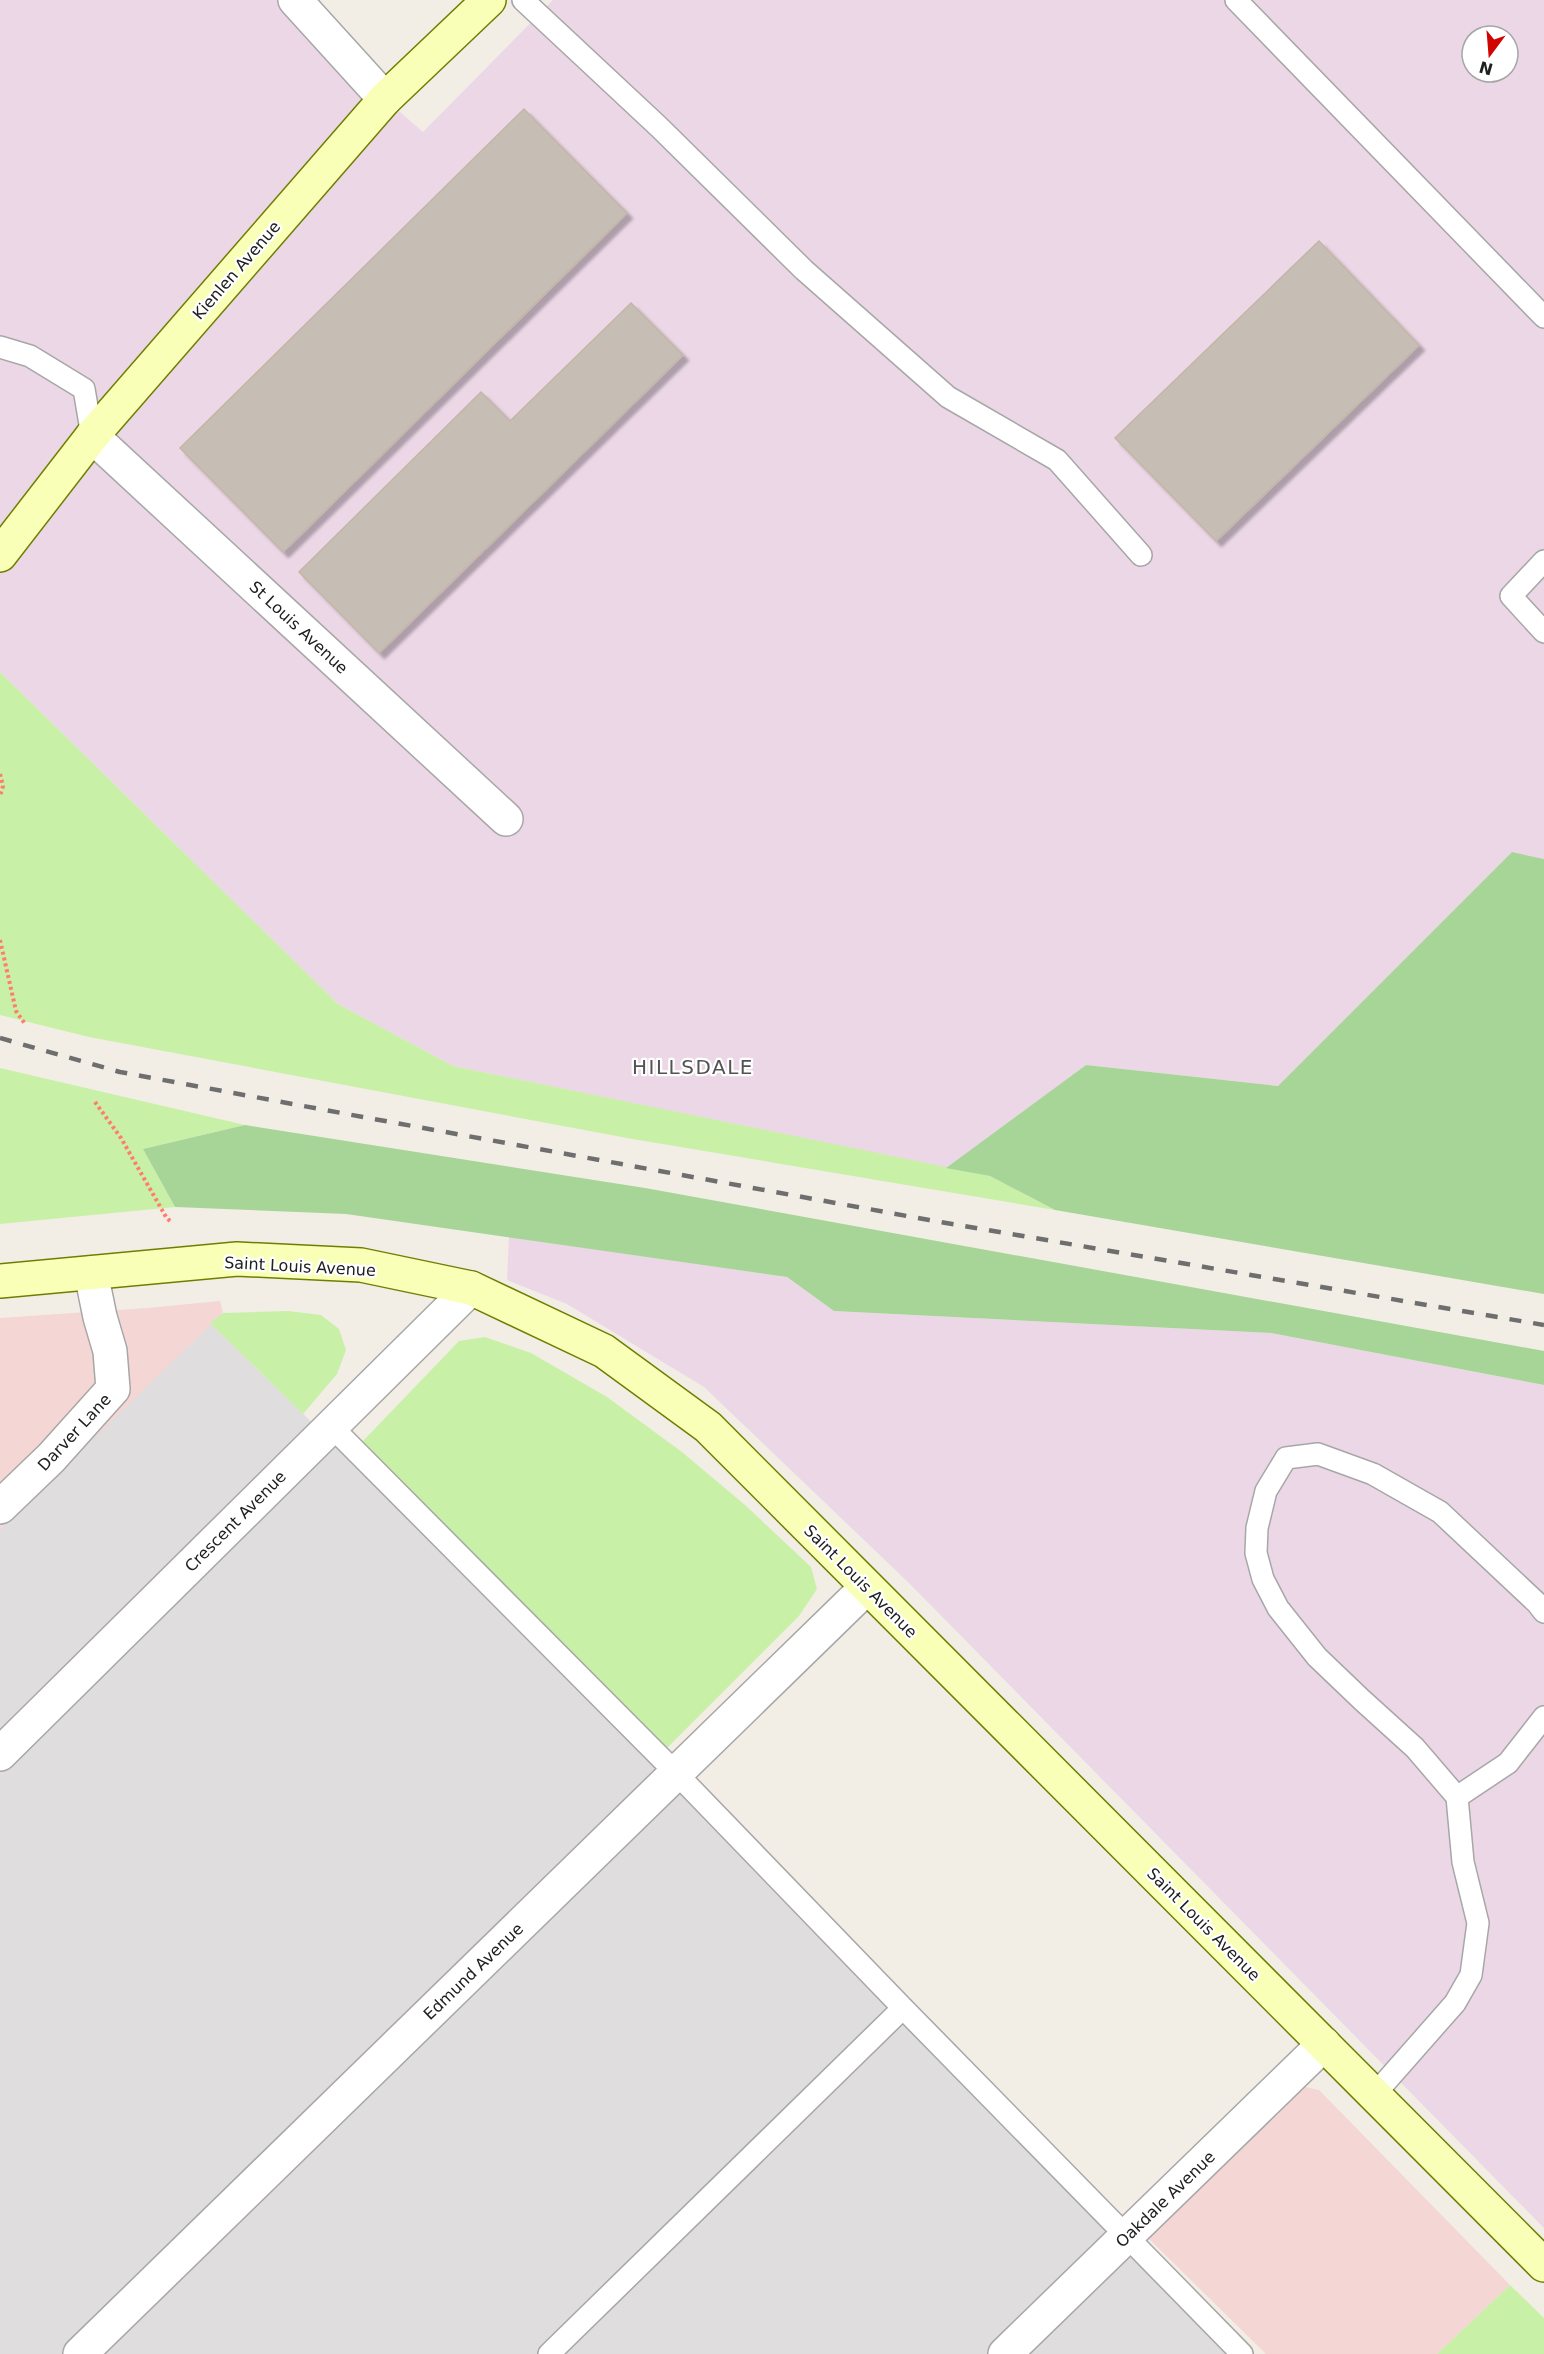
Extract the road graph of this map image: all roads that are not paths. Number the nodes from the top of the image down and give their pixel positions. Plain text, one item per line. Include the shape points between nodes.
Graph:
1 (295, 0) edge
2 (489, 0) edge
3 (523, 0) edge
4 (1236, 0) edge
5 (386, 99) junction
6 (1544, 317) edge
7 (0, 347) edge
8 (92, 436) junction
9 (0, 555) edge
10 (1142, 555) dead end
11 (1544, 561) edge
12 (1544, 632) edge
13 (506, 819) dead end
14 (91, 1273) junction
15 (0, 1281) edge
16 (471, 1288) junction
17 (331, 1426) junction
18 (0, 1507) edge
19 (867, 1587) junction
20 (1544, 1612) edge
21 (1544, 1717) edge
22 (0, 1754) edge
23 (676, 1773) junction
24 (1457, 1797) junction
25 (903, 2008) junction
26 (1324, 2044) junction
27 (1374, 2095) junction
28 (1126, 2236) junction
29 (1544, 2265) edge
30 (80, 2354) edge
31 (549, 2354) edge
32 (1005, 2354) edge
33 (1242, 2354) edge

1 - 5 street
2 - 5 street, Kienlen Avenue
3 - 10 lane via 804,270 948,397 1057,460
4 - 6 lane
5 - 8 street, Kienlen Avenue
7 - 8 lane via 30,356 84,389
8 - 9 street, Kienlen Avenue
8 - 13 street, St Louis Avenue
11 - 12 lane via 1511,596
14 - 15 street, Saint Louis Avenue
14 - 16 street, Saint Louis Avenue via 237,1259 361,1265
14 - 18 street, Darver Lane via 110,1351 113,1389
16 - 17 street, Crescent Avenue
16 - 19 street, Saint Louis Avenue via 604,1351 708,1427
17 - 22 street, Crescent Avenue
17 - 23 lane
19 - 23 street, Edmund Avenue
19 - 26 street, Saint Louis Avenue
20 - 24 lane via 1440,1512 1373,1474 1318,1454 1286,1458 1266,1491 1256,1553 1263,1579 1278,1608 1317,1657 1416,1748
21 - 24 lane via 1508,1763
23 - 25 lane
23 - 30 street, Edmund Avenue
24 - 27 lane via 1463,1862 1478,1923 1471,1975 1455,2003
25 - 28 lane
25 - 31 lane
26 - 27 street, Saint Louis Avenue
26 - 28 street, Oakdale Avenue
27 - 29 street, Saint Louis Avenue
28 - 32 street, Oakdale Avenue
28 - 33 lane

